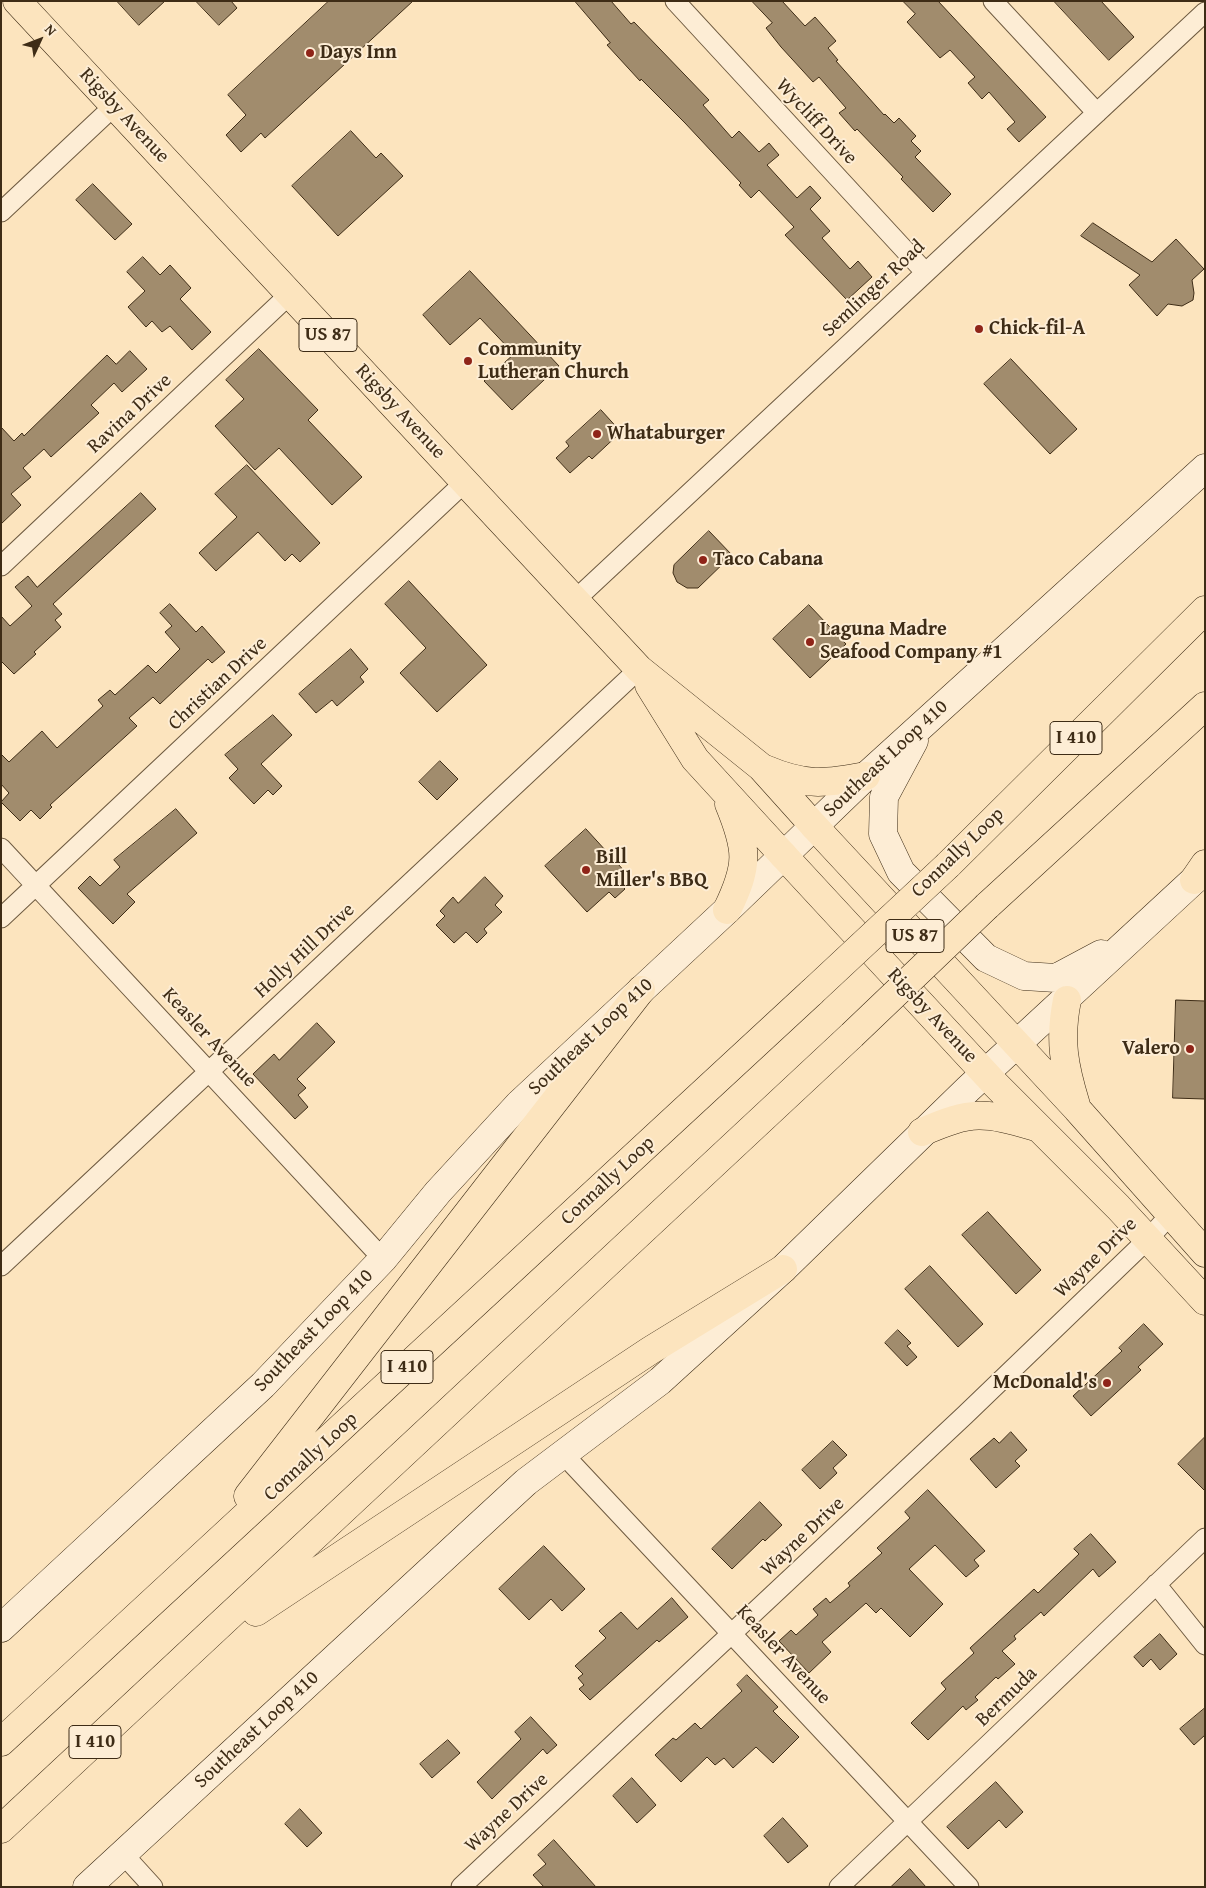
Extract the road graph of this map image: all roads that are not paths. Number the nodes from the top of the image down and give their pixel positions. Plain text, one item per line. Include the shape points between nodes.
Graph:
1 (17, 1) edge
2 (675, 1) edge
3 (993, 1) edge
4 (1205, 12) edge
5 (114, 106) junction
6 (1097, 113) junction
7 (1, 212) edge
8 (925, 272) junction
9 (290, 294) junction
10 (1205, 468) edge
11 (465, 482) junction
12 (1, 566) edge
13 (575, 600) junction
14 (1205, 610) edge
15 (639, 669) junction
16 (1205, 706) edge
17 (922, 725) junction
18 (761, 767) junction
19 (866, 776) junction
20 (724, 791) junction
21 (814, 826) junction
22 (1, 848) edge
23 (783, 855) junction
24 (1201, 871) edge
25 (36, 886) junction
26 (727, 910) junction
27 (1, 918) edge
28 (1128, 940) junction
29 (641, 990) junction
30 (1066, 1000) junction
31 (1017, 1046) junction
32 (209, 1072) junction
33 (985, 1073) junction
34 (1077, 1109) junction
35 (1036, 1127) junction
36 (922, 1132) junction
37 (1170, 1215) junction
38 (1148, 1239) junction
39 (1205, 1253) edge
40 (383, 1259) junction
41 (1, 1266) edge
42 (783, 1269) junction
43 (1205, 1301) edge
44 (564, 1454) junction
45 (1205, 1538) edge
46 (199, 1560) junction
47 (1156, 1584) junction
48 (1, 1628) edge
49 (732, 1634) junction
50 (1205, 1645) edge
51 (190, 1655) junction
52 (1, 1742) edge
53 (909, 1822) junction
54 (1, 1829) edge
55 (123, 1854) junction
56 (87, 1887) edge
57 (153, 1887) edge
58 (461, 1887) edge
59 (839, 1887) edge
60 (969, 1887) edge

1 - 5 main road, Rigsby Avenue / US 87
2 - 8 street, Wycliff Drive
3 - 6 street
4 - 6 street, Semlinger Road
5 - 7 street
5 - 9 main road, Rigsby Avenue / US 87
6 - 8 street, Semlinger Road
8 - 13 street, Semlinger Road
9 - 11 main road, Rigsby Avenue / US 87
9 - 12 street, Ravina Drive
10 - 17 main road, Southeast Loop 410
11 - 13 main road, Rigsby Avenue / US 87
11 - 25 street, Christian Drive
13 - 15 main road, Rigsby Avenue / US 87
14 - 46 main road, Connally Loop / I 410, bridge via 948,865
15 - 18 main road, Rigsby Avenue / US 87
15 - 20 main road, Rigsby Avenue / US 87 via 695,760
15 - 32 street, Holly Hill Drive
16 - 51 main road, I 410, bridge via 987,906
17 - 19 main road, Southeast Loop 410
17 - 28 main road via 884,797 883,834 901,872 986,958 1024,976 1056,978
18 - 19 main road via 790,780 816,783
18 - 21 main road, Rigsby Avenue / US 87
19 - 21 main road, Southeast Loop 410
20 - 23 main road, Rigsby Avenue / US 87
20 - 26 main road via 744,850 740,883
21 - 23 main road, Southeast Loop 410
21 - 31 main road, Rigsby Avenue / US 87
22 - 25 street, Keasler Avenue
23 - 26 main road, Southeast Loop 410
23 - 33 main road, Rigsby Avenue / US 87
24 - 28 main road, Southeast Loop 410
25 - 27 street, Christian Drive
25 - 32 street, Keasler Avenue
26 - 29 main road, Southeast Loop 410
28 - 30 main road, Southeast Loop 410
29 - 40 main road, Southeast Loop 410 via 520,1104 438,1192
29 - 46 main road
30 - 31 main road, Southeast Loop 410
30 - 34 main road via 1062,1051
31 - 33 main road, Southeast Loop 410
31 - 34 main road, Rigsby Avenue / US 87
32 - 40 street, Keasler Avenue
32 - 41 street, Holly Hill Drive
33 - 35 main road, Rigsby Avenue / US 87
33 - 36 main road, Southeast Loop 410
34 - 37 main road, Rigsby Avenue / US 87
35 - 36 main road via 990,1115 970,1115
35 - 38 main road, Rigsby Avenue / US 87
36 - 42 main road, Southeast Loop 410
37 - 38 street, Wayne Drive
37 - 39 main road, Rigsby Avenue / US 87
38 - 43 main road, Rigsby Avenue / US 87
38 - 49 street, Wayne Drive
40 - 48 main road, Southeast Loop 410 via 263,1385
42 - 44 main road, Southeast Loop 410 via 660,1381
42 - 51 main road via 651,1350
44 - 49 street, Keasler Avenue
44 - 55 main road, Southeast Loop 410 via 526,1482
45 - 47 street, Bermuda
46 - 52 main road, Connally Loop / I 410
47 - 50 street
47 - 53 street, Bermuda
49 - 53 street, Keasler Avenue
49 - 58 street, Wayne Drive
51 - 54 main road, I 410
53 - 59 street, Bermuda
53 - 60 street, Keasler Avenue
55 - 56 main road, Southeast Loop 410
55 - 57 street

